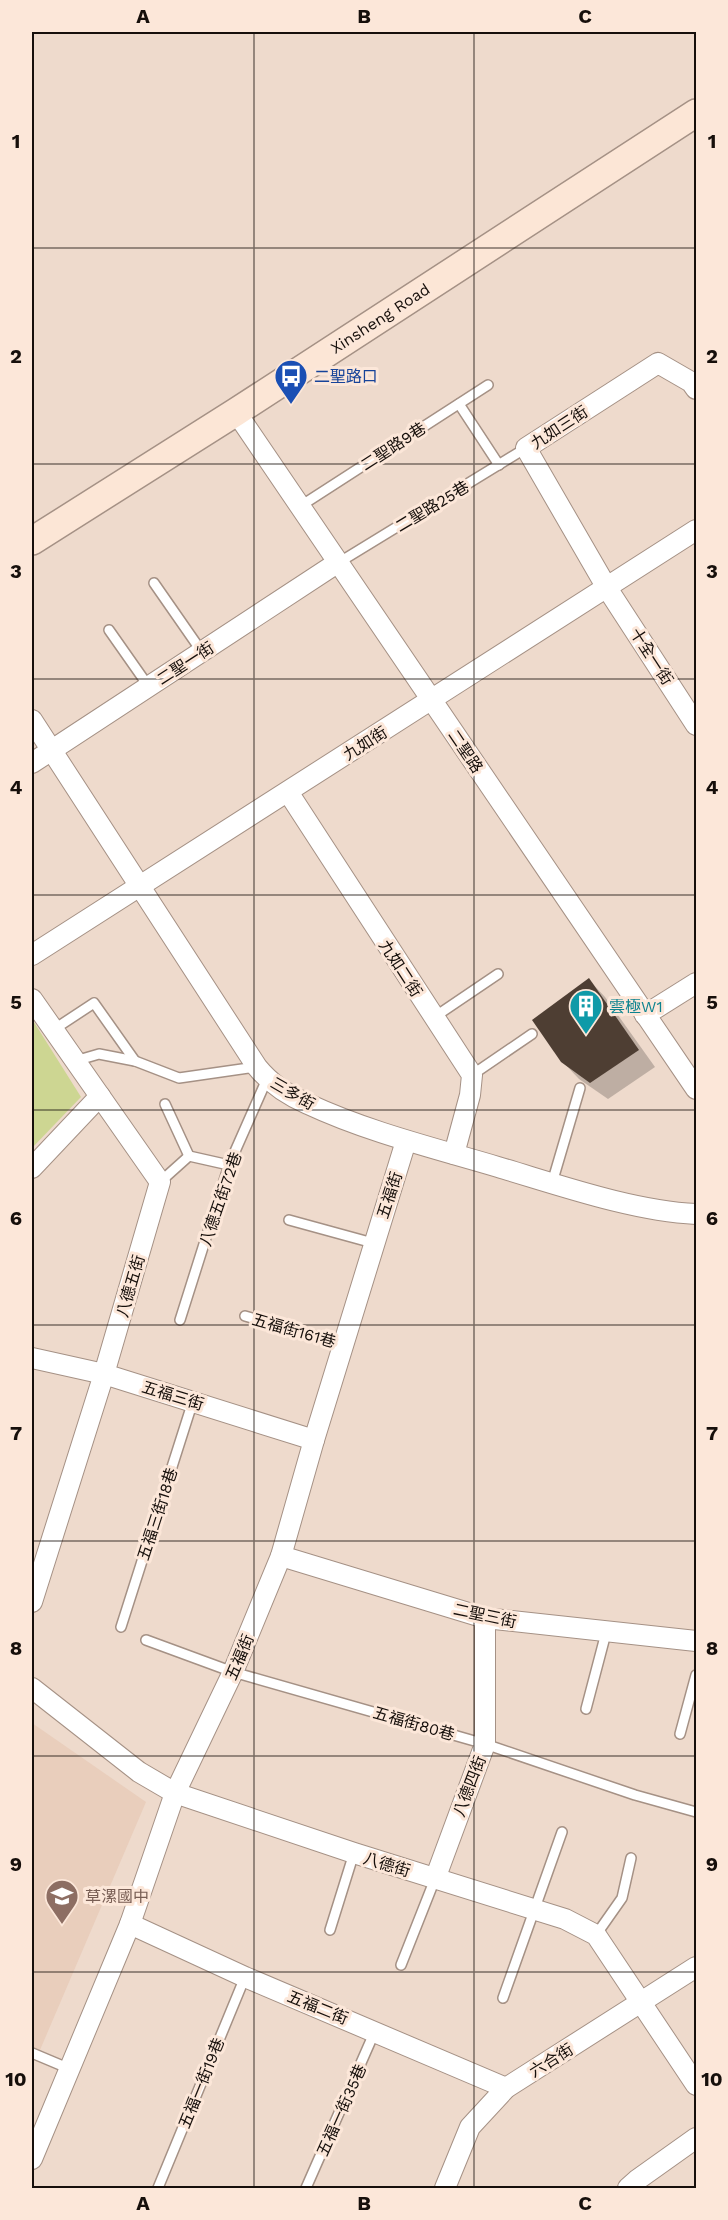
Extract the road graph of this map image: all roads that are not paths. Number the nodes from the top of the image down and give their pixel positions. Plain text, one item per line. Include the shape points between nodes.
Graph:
1 (696, 113) edge
2 (488, 386) dead end
3 (696, 389) edge
4 (459, 404) junction
5 (236, 412) junction
6 (526, 448) junction
7 (499, 465) junction
8 (299, 507) junction
9 (696, 530) edge
10 (32, 541) edge
11 (337, 563) junction
12 (154, 583) dead end
13 (607, 588) junction
14 (109, 630) dead end
15 (202, 652) junction
16 (148, 687) junction
17 (432, 701) junction
18 (32, 720) edge
19 (696, 725) edge
20 (50, 750) junction
21 (32, 763) edge
22 (288, 792) junction
23 (139, 886) junction
24 (32, 955) edge
25 (498, 974) dead end
26 (696, 983) edge
27 (32, 999) edge
28 (645, 1015) junction
29 (433, 1018) junction
30 (53, 1030) junction
31 (532, 1034) dead end
32 (75, 1061) junction
33 (135, 1061) junction
34 (262, 1073) junction
35 (472, 1076) junction
36 (580, 1088) dead end
37 (696, 1089) edge
38 (100, 1096) junction
39 (165, 1104) dead end
40 (406, 1141) junction
41 (454, 1154) junction
42 (189, 1156) junction
43 (229, 1165) junction
44 (32, 1168) edge
45 (160, 1182) junction
46 (552, 1183) junction
47 (696, 1214) edge
48 (289, 1220) dead end
49 (373, 1243) junction
50 (245, 1316) dead end
51 (180, 1320) dead end
52 (343, 1344) junction
53 (32, 1358) edge
54 (104, 1374) junction
55 (193, 1401) junction
56 (314, 1440) junction
57 (281, 1556) junction
58 (32, 1602) edge
59 (485, 1618) junction
60 (121, 1627) dead end
61 (606, 1633) junction
62 (146, 1640) dead end
63 (696, 1641) edge
64 (233, 1672) junction
65 (696, 1676) edge
66 (32, 1688) edge
67 (586, 1709) dead end
68 (680, 1734) dead end
69 (485, 1744) junction
70 (175, 1793) junction
71 (696, 1812) edge
72 (562, 1832) dead end
73 (354, 1854) junction
74 (631, 1858) dead end
75 (435, 1879) junction
76 (534, 1910) junction
77 (130, 1924) junction
78 (330, 1930) dead end
79 (596, 1935) junction
80 (401, 1965) dead end
81 (696, 1967) edge
82 (245, 1977) junction
83 (503, 1998) dead end
84 (642, 2002) junction
85 (375, 2031) junction
86 (32, 2053) edge
87 (70, 2069) junction
88 (696, 2085) edge
89 (506, 2088) junction
90 (696, 2138) edge
91 (32, 2159) edge
92 (158, 2188) edge
93 (306, 2188) edge
94 (445, 2188) edge
95 (628, 2188) edge

1 - 5 street, Xinsheng Road
2 - 4 lane, 二聖路9巷
3 - 6 street, 九如三街 via 692,382 658,363
4 - 7 lane
4 - 8 lane, 二聖路9巷
5 - 8 street, 二聖路
5 - 10 street, Xinsheng Road
6 - 7 lane, 二聖路25巷
6 - 13 street, 九如三街
7 - 11 lane, 二聖路25巷
8 - 11 street, 二聖路
9 - 13 street, 九如街
11 - 15 street, 二聖一街
11 - 17 street, 二聖路
12 - 15 lane
13 - 17 street, 九如街
13 - 19 street, 十全一街
14 - 16 lane
15 - 16 street, 二聖一街
16 - 20 street, 二聖一街
17 - 22 street, 九如街
17 - 28 street, 二聖路
18 - 20 street, 三多街
20 - 21 street, 二聖一街
20 - 23 street, 三多街
22 - 23 street, 九如街
22 - 29 street, 九如二街
23 - 24 street, 九如街
23 - 34 street, 三多街
25 - 29 lane
26 - 28 street
27 - 30 street
28 - 37 street, 二聖路
29 - 35 street, 九如二街
30 - 32 street
30 - 33 lane via 94,1003
31 - 35 lane
32 - 33 lane via 99,1054
32 - 38 street
33 - 34 lane via 179,1078
34 - 40 street, 三多街 via 306,1104
34 - 43 lane, 八德五街72巷
35 - 41 street
36 - 46 lane
38 - 44 street
38 - 45 street
39 - 42 lane
40 - 41 street, 三多街
40 - 49 street, 五福街
41 - 46 street, 三多街
42 - 43 lane
42 - 45 lane
43 - 51 lane, 八德五街72巷
45 - 54 street, 八德五街
46 - 47 street, 三多街 via 665,1212
48 - 49 lane
49 - 52 street, 五福街
50 - 52 lane, 五福街161巷
52 - 56 street, 五福街
53 - 54 street, 五福三街
54 - 55 street, 五福三街
54 - 58 street, 八德五街
55 - 56 street, 五福三街
55 - 60 lane, 五福三街18巷
56 - 57 street, 五福街
57 - 59 street, 二聖三街
57 - 64 street, 五福街
59 - 61 street, 二聖三街
59 - 69 street, 八德四街
61 - 63 street, 二聖三街
61 - 67 lane
62 - 64 lane, 五福街80巷
64 - 69 lane, 五福街80巷
64 - 70 street, 五福街
65 - 68 lane
66 - 70 street, 八德街 via 138,1772
69 - 71 lane, 五福街80巷
69 - 75 street, 八德四街
70 - 73 street, 八德街
70 - 77 street, 五福街
72 - 76 lane
73 - 75 street, 八德街
73 - 78 lane
74 - 79 lane via 622,1898
75 - 76 street, 八德街
75 - 80 lane
76 - 79 street, 八德街 via 565,1919
76 - 83 lane
77 - 82 street, 五福二街
77 - 87 street, 五福街
79 - 84 street, 八德街
81 - 84 street, 六合街
82 - 85 street, 五福二街
82 - 92 lane, 五福一街19巷
84 - 88 street, 八德街
84 - 89 street, 六合街
85 - 89 street, 五福二街
85 - 93 lane, 五福一街35巷
86 - 87 lane
87 - 91 street, 五福街
89 - 94 street, 六合街 via 470,2127
90 - 95 street

